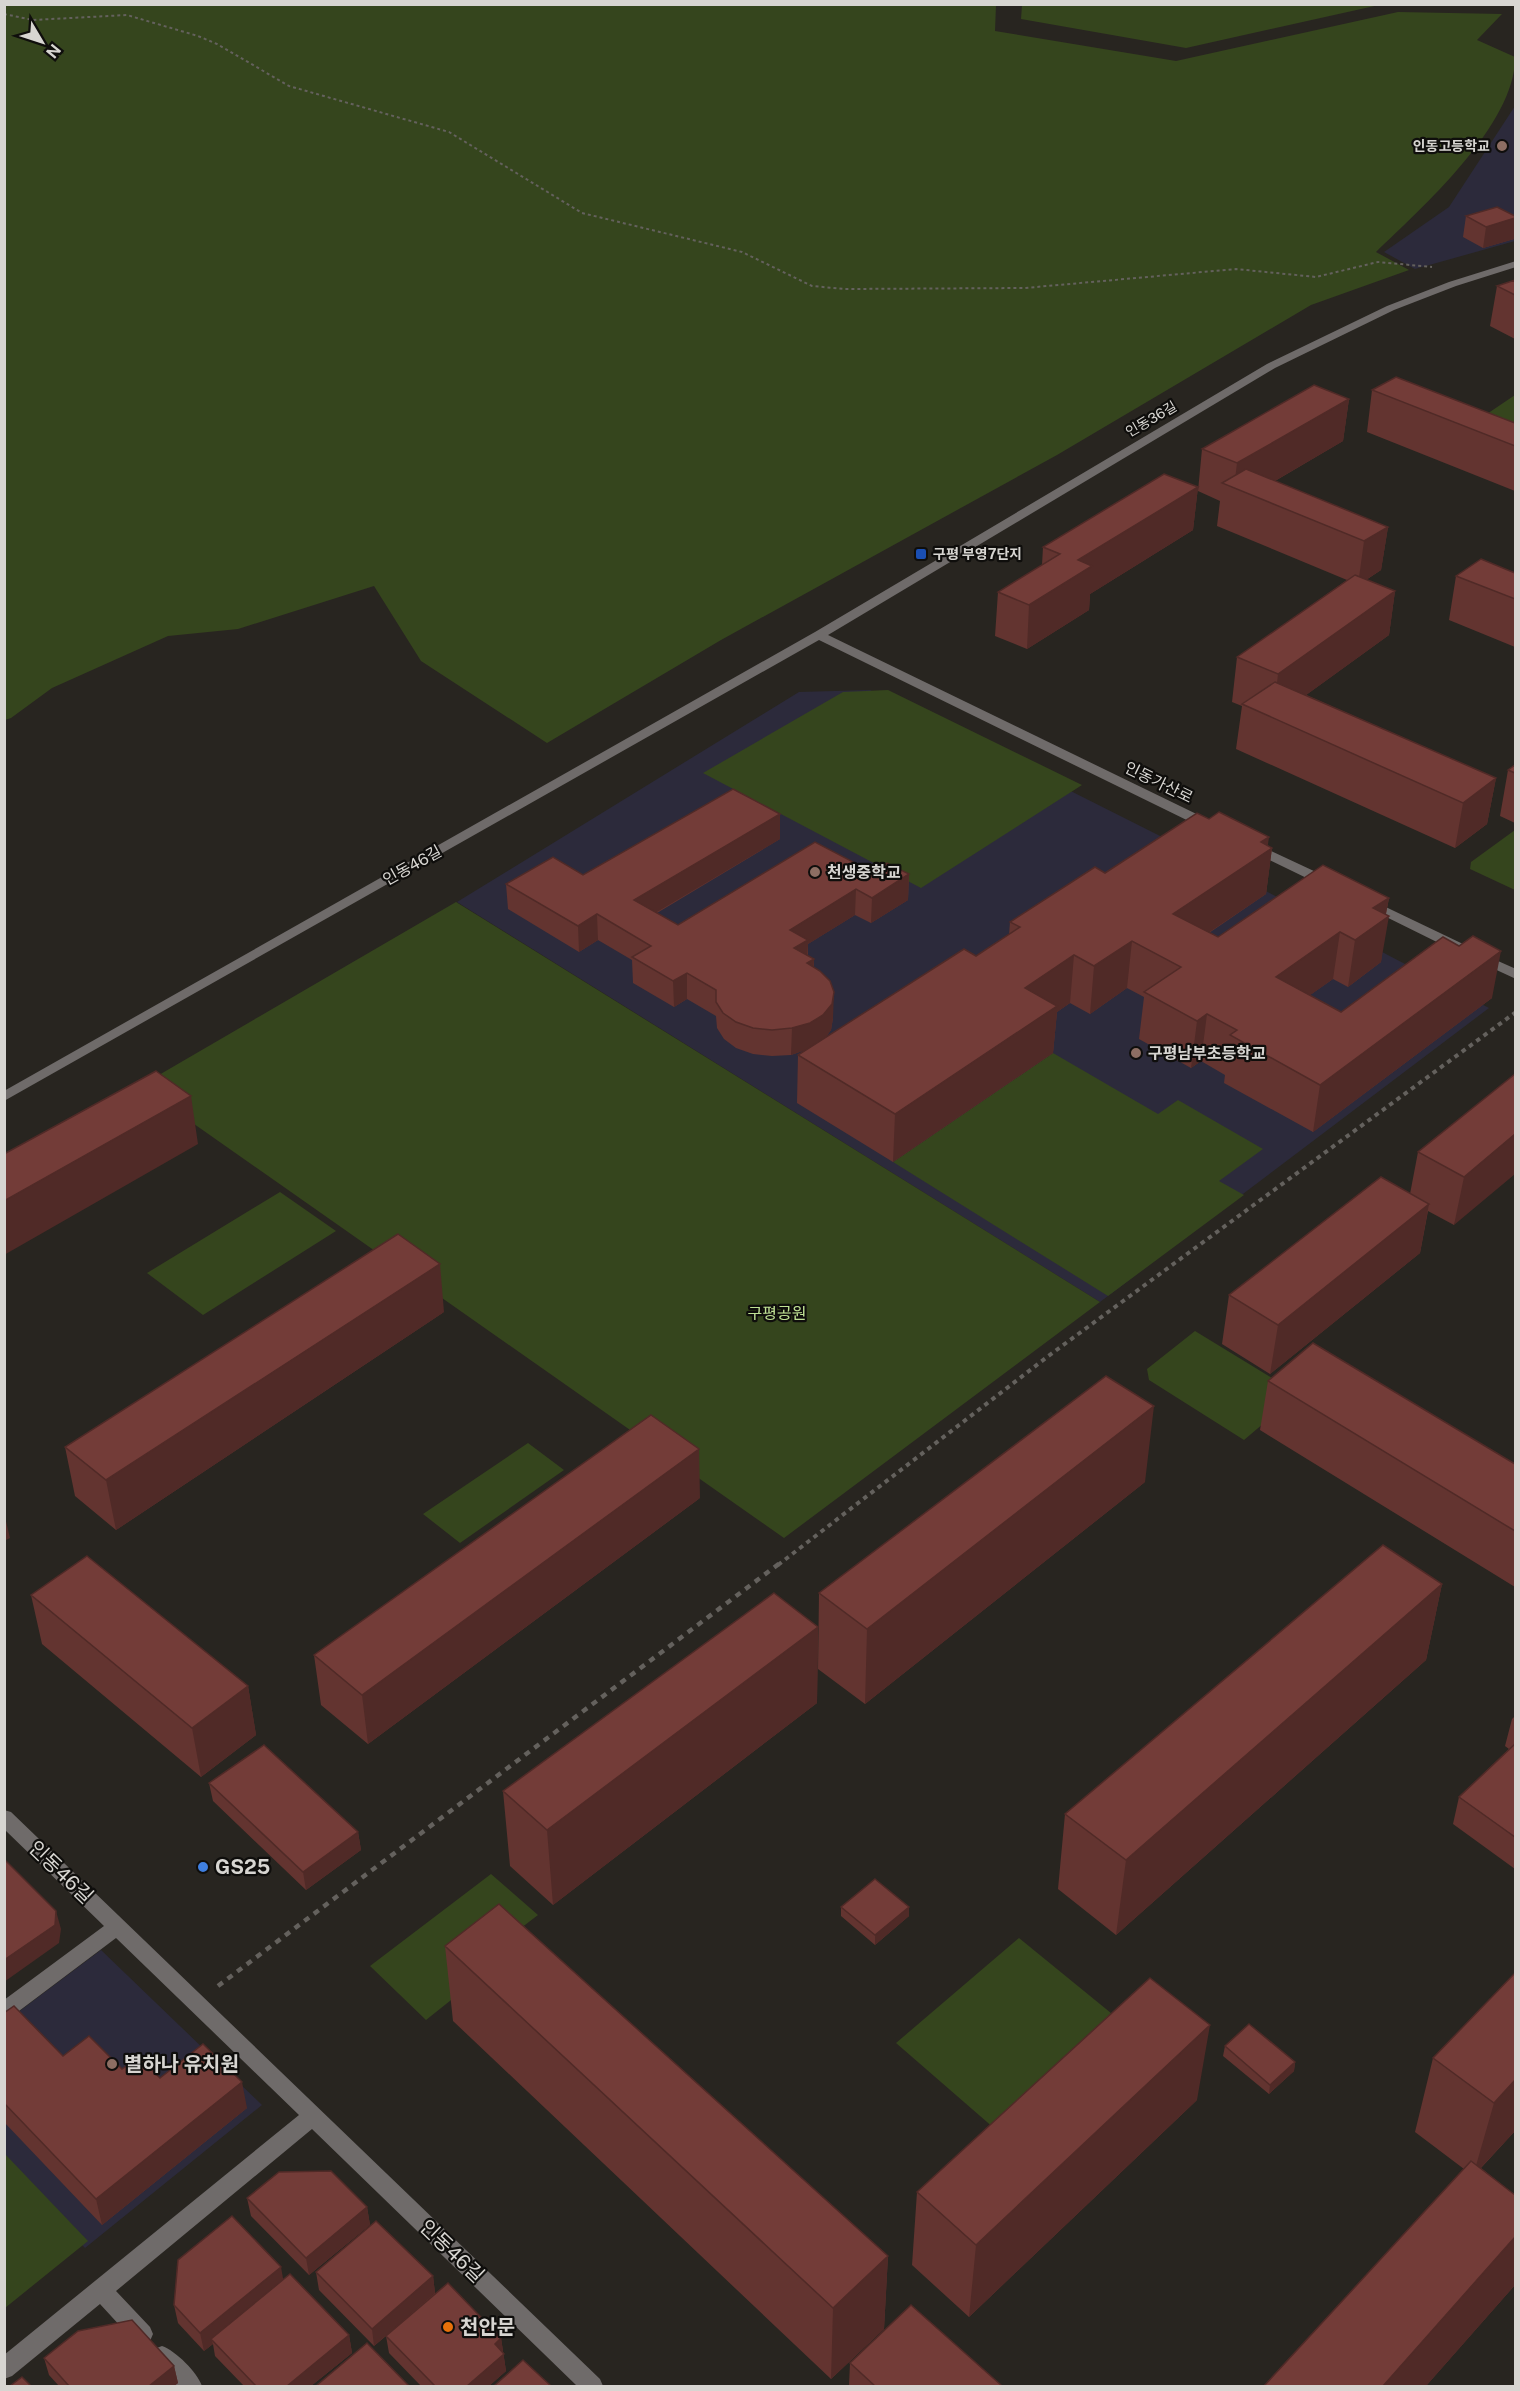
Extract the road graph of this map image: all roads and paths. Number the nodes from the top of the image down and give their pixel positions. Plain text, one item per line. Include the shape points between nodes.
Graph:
1 (4, 14) edge
2 (1515, 264) edge
3 (1442, 268) dead end
4 (819, 635) junction
5 (1218, 830) edge
6 (1240, 840) edge
7 (1335, 886) edge
8 (1356, 897) edge
9 (1515, 975) edge
10 (1515, 1012) edge
11 (4, 1097) edge
12 (4, 1817) edge
13 (117, 1927) junction
14 (196, 2003) junction
15 (4, 2011) edge
16 (313, 2116) junction
17 (101, 2290) junction
18 (4, 2369) edge
19 (191, 2386) edge
20 (592, 2386) edge

1 - 3 path via 33,20 127,15 198,36 289,86 450,132 582,213 742,252 812,286 1025,288 1236,269 1316,278 1378,262
2 - 4 street, 인동36길 via 1473,276 1388,310 1271,366
4 - 5 street, 인동가산로
4 - 11 street, 인동46길
6 - 7 street
8 - 9 street
10 - 14 path via 1037,1364 753,1584
12 - 13 street, 인동46길
13 - 14 street, 인동46길
13 - 15 street
14 - 16 street, 인동46길
16 - 17 street
16 - 20 street, 인동46길
17 - 18 street
17 - 19 street

